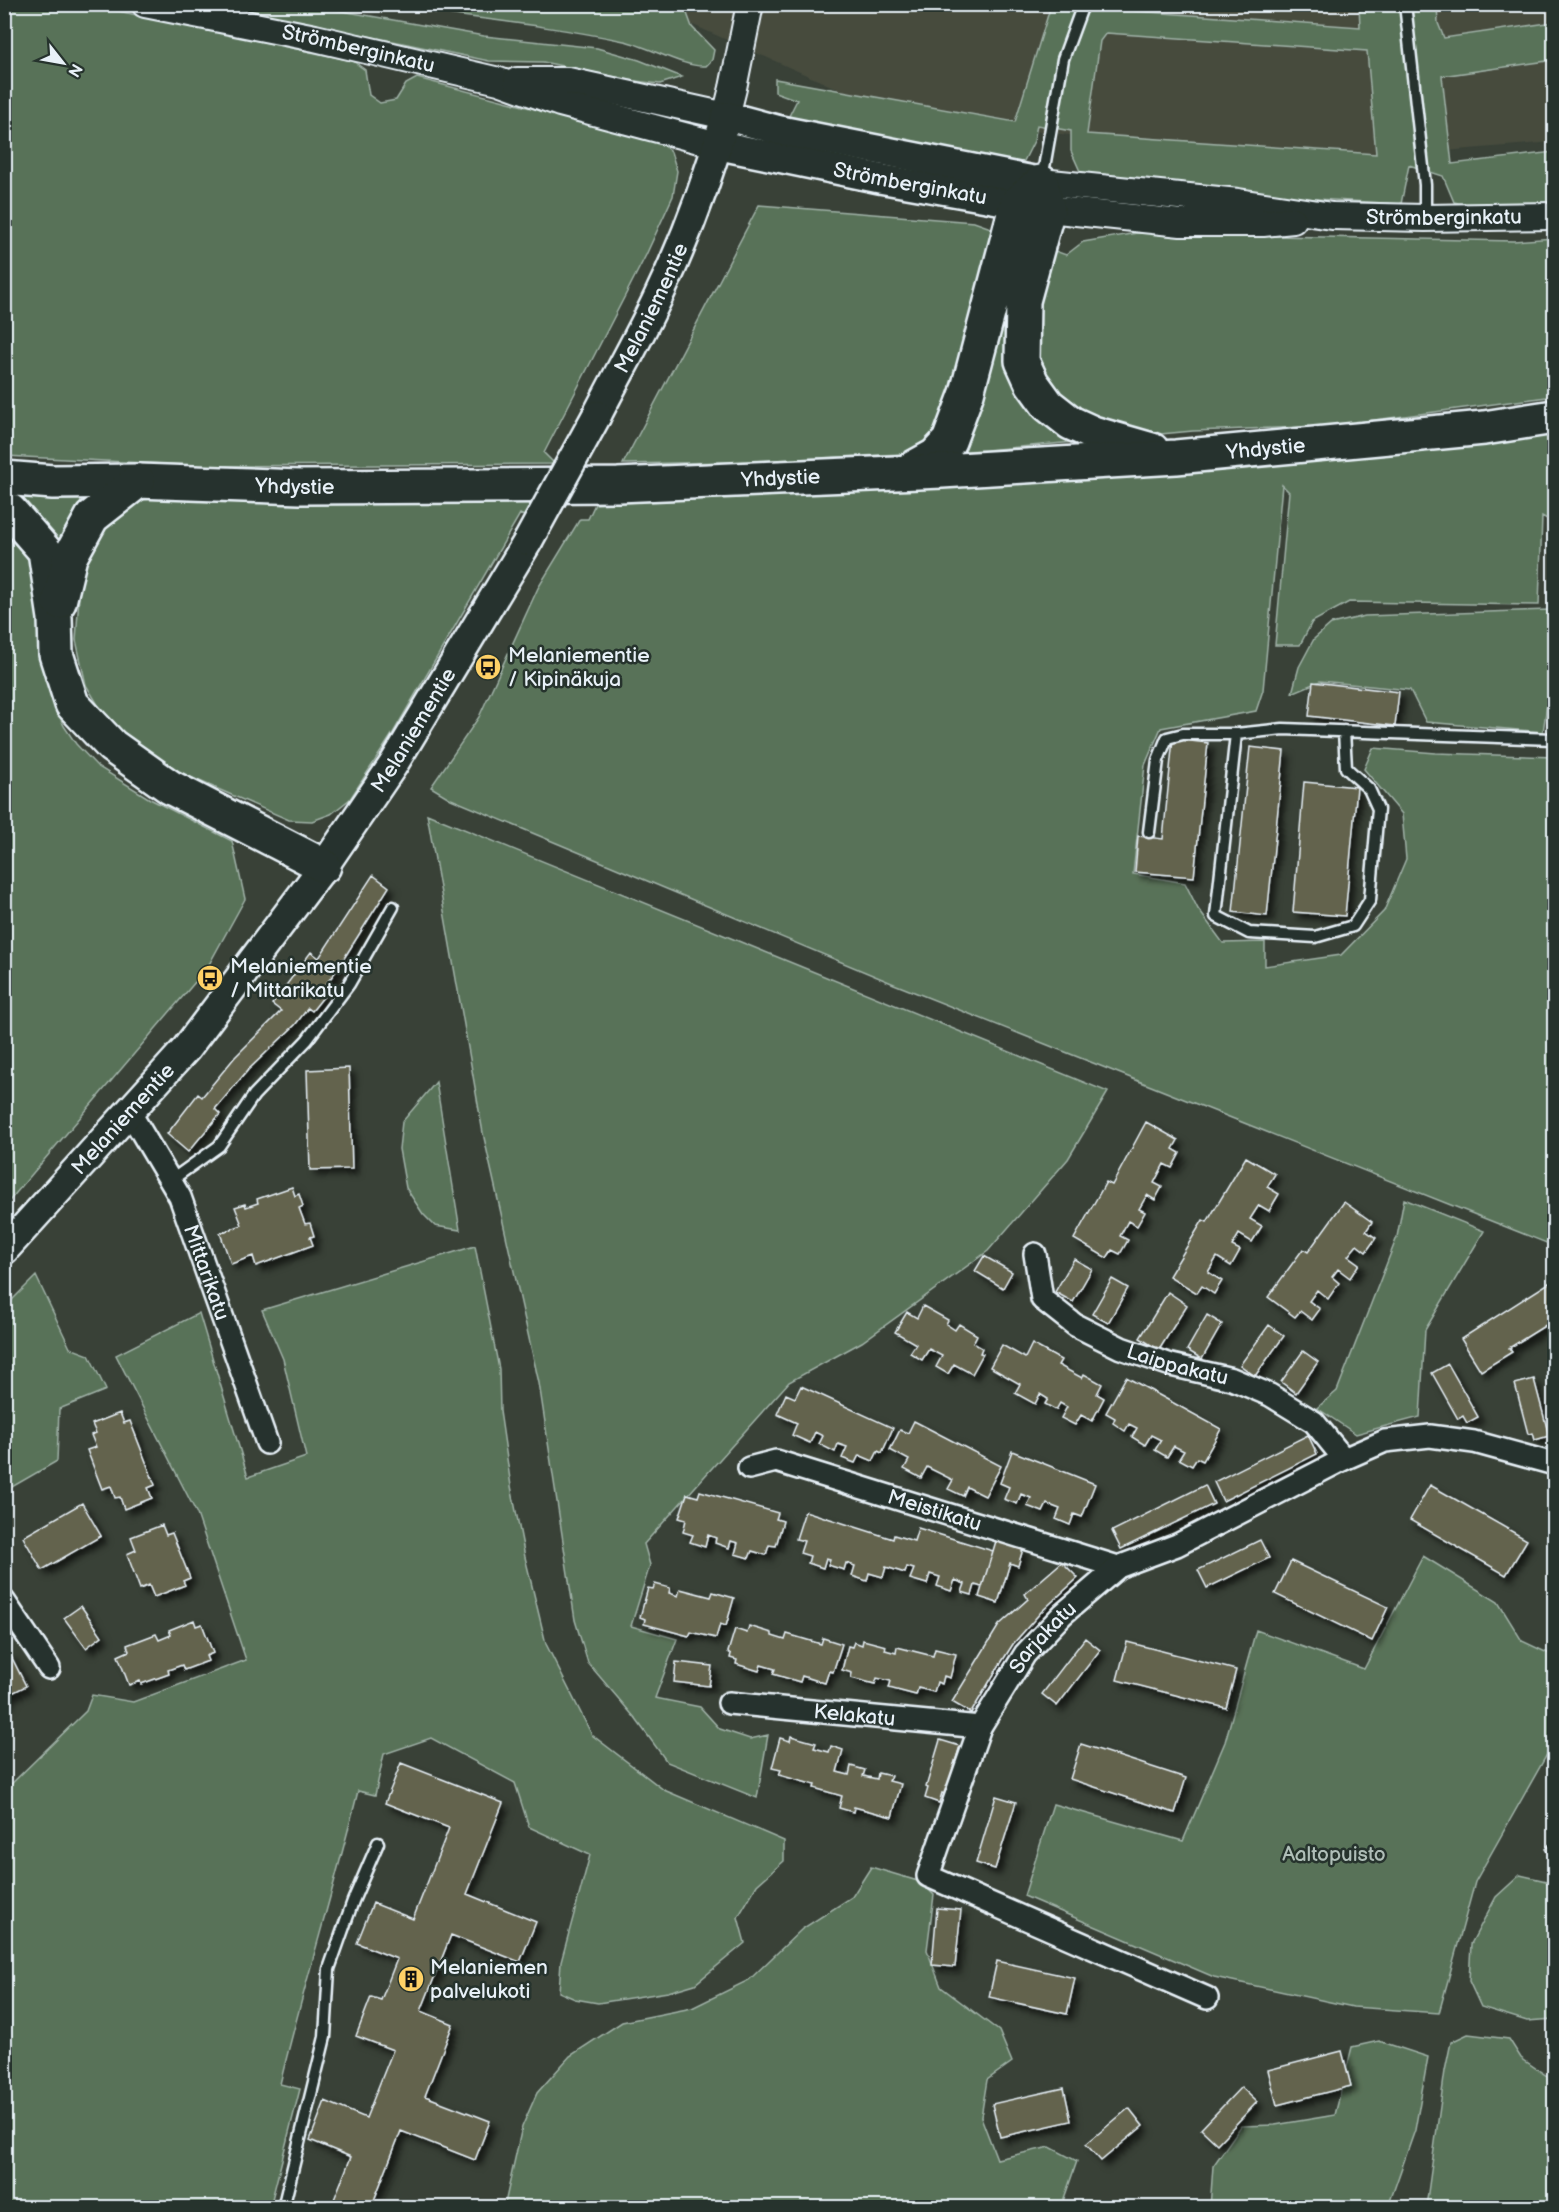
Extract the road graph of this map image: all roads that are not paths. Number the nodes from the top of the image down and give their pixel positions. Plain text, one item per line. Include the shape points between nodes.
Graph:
1 (145, 4) edge
2 (750, 4) edge
3 (1085, 4) edge
4 (1406, 4) edge
5 (499, 81) junction
6 (726, 116) junction
7 (718, 145) junction
8 (1036, 198) junction
9 (1554, 216) edge
10 (1425, 218) junction
11 (1554, 417) edge
12 (1176, 457) junction
13 (906, 472) junction
14 (4, 478) edge
15 (138, 481) junction
16 (4, 508) edge
17 (55, 618) junction
18 (1344, 731) junction
19 (1236, 734) junction
20 (1554, 739) edge
21 (1149, 832) dead end
22 (324, 866) junction
23 (393, 907) dead end
24 (129, 1111) junction
25 (170, 1181) junction
26 (4, 1250) edge
27 (1035, 1254) dead end
28 (267, 1443) dead end
29 (1344, 1459) junction
30 (1554, 1464) edge
31 (749, 1468) dead end
32 (1118, 1567) junction
33 (4, 1600) edge
34 (49, 1668) dead end
35 (729, 1703) dead end
36 (980, 1727) junction
37 (378, 1843) dead end
38 (1207, 1998) dead end
39 (283, 2208) edge

1 - 5 street, Strömberginkatu
2 - 6 street
3 - 8 lane via 1063,59
4 - 10 lane
5 - 6 street, Strömberginkatu via 568,81
5 - 7 street, Strömberginkatu via 560,103
6 - 7 main road, Melaniementie
6 - 8 main road, Strömberginkatu
7 - 8 main road, Strömberginkatu via 882,179
7 - 22 main road, Melaniementie, bridge via 660,294 597,415 528,541 393,765
8 - 10 street, Strömberginkatu via 1181,223 1263,223 1332,216
8 - 12 highway via 1023,301 1022,361 1032,383 1048,405 1071,423
8 - 13 highway via 949,441 936,456
9 - 10 street, Strömberginkatu
11 - 12 highway, Yhdystie via 1484,428
12 - 13 highway, Yhdystie
13 - 15 highway, Yhdystie via 618,485 300,487
14 - 15 highway, Yhdystie
15 - 17 highway via 92,517 70,556
16 - 17 highway via 45,551
17 - 22 highway via 56,654 72,704 112,746 170,787
18 - 19 lane via 1283,729
18 - 19 lane via 1346,768 1369,789 1378,809 1370,900 1353,926 1315,937 1249,933 1216,916
18 - 20 lane
19 - 21 lane via 1183,734 1167,738 1158,760
22 - 24 main road, Melaniementie via 186,1049
23 - 25 lane via 349,984 307,1040 254,1095 219,1146
24 - 25 street, Mittarikatu
24 - 26 main road, Melaniementie
25 - 28 street, Mittarikatu via 180,1197
27 - 29 street, Laippakatu via 1042,1299 1075,1325 1121,1348 1232,1379 1270,1395 1314,1422
29 - 30 street, Sarjakatu via 1385,1441 1430,1436 1474,1442
29 - 32 street, Sarjakatu via 1177,1545
31 - 32 street, Meistikatu via 776,1461
32 - 36 street, Sarjakatu via 1063,1614 1025,1654
33 - 34 street
35 - 36 street, Kelakatu
36 - 38 street, Sarjakatu via 928,1876
37 - 39 lane via 329,1970 325,2037

